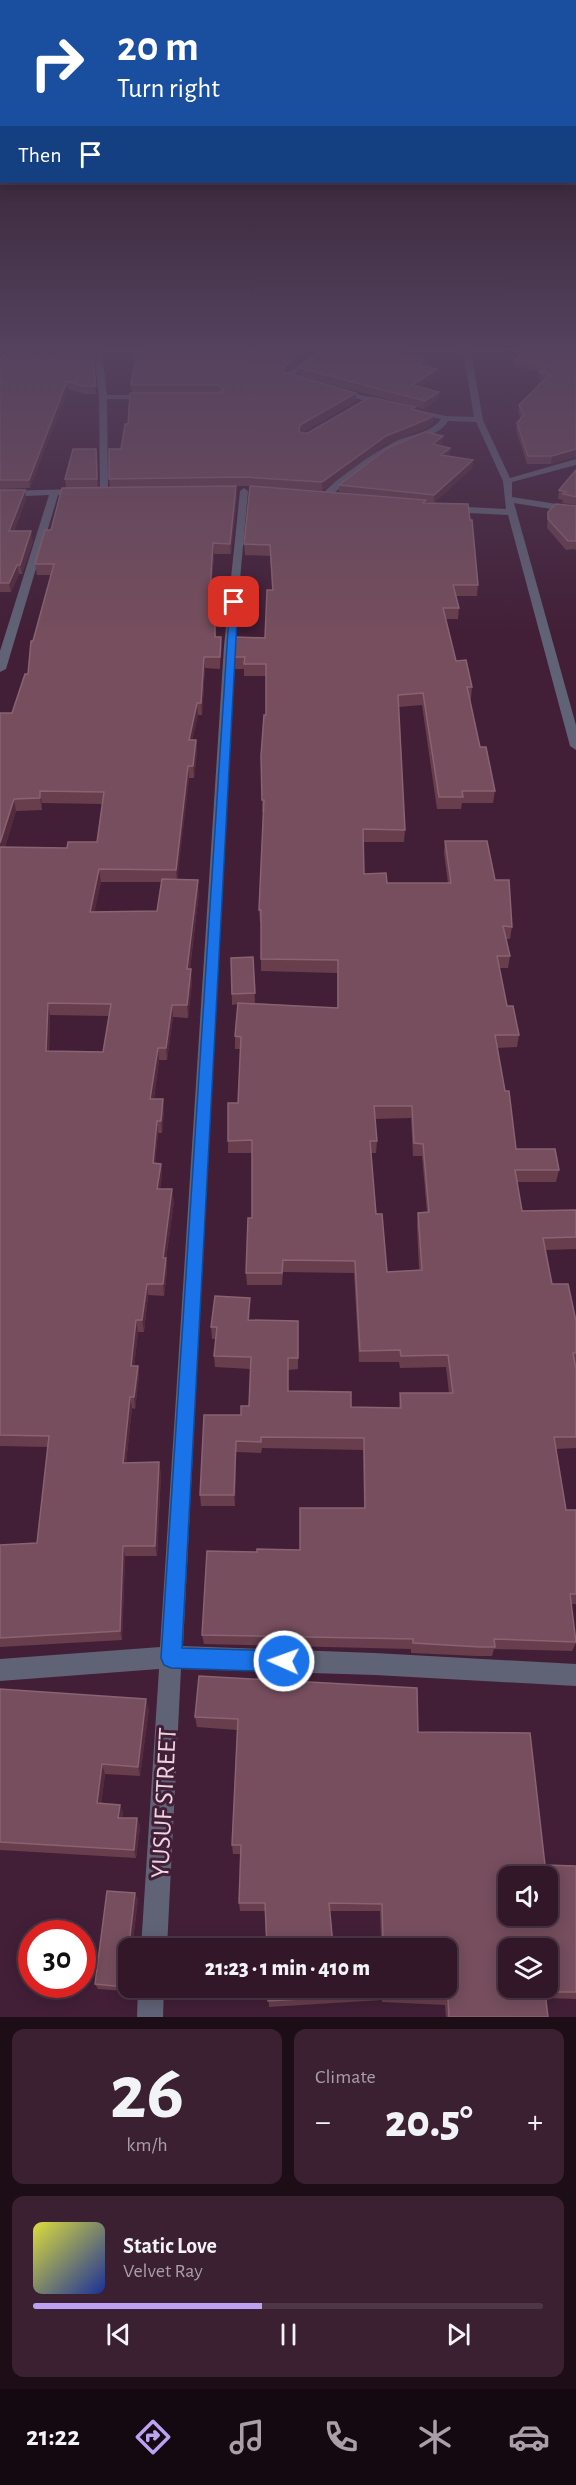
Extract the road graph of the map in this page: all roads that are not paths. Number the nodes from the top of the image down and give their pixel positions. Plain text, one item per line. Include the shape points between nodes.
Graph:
1 (104, 445) edge
2 (399, 445) edge
3 (491, 445) edge
4 (576, 462) edge
5 (507, 480) junction
6 (104, 491) junction
7 (116, 491) edge
8 (244, 491) dead end
9 (54, 493) junction
10 (0, 494) edge
11 (337, 497) edge
12 (508, 499) junction
13 (442, 509) edge
14 (576, 510) edge
15 (512, 512) junction
16 (0, 669) edge
17 (576, 746) edge
18 (171, 1658) junction
19 (0, 1670) edge
20 (576, 1675) edge
21 (155, 1938) edge
22 (151, 1998) edge
23 (150, 2017) edge

1 - 6 street
2 - 11 street via 321,496
3 - 5 street
4 - 5 street
5 - 12 street
6 - 7 street
6 - 9 street
8 - 18 street, YUSUF STREET via 229,646
9 - 10 street
9 - 16 street
12 - 14 street
12 - 15 street
13 - 15 street
15 - 17 street
18 - 19 street
18 - 20 street
18 - 21 street, YUSUF STREET
22 - 23 street

